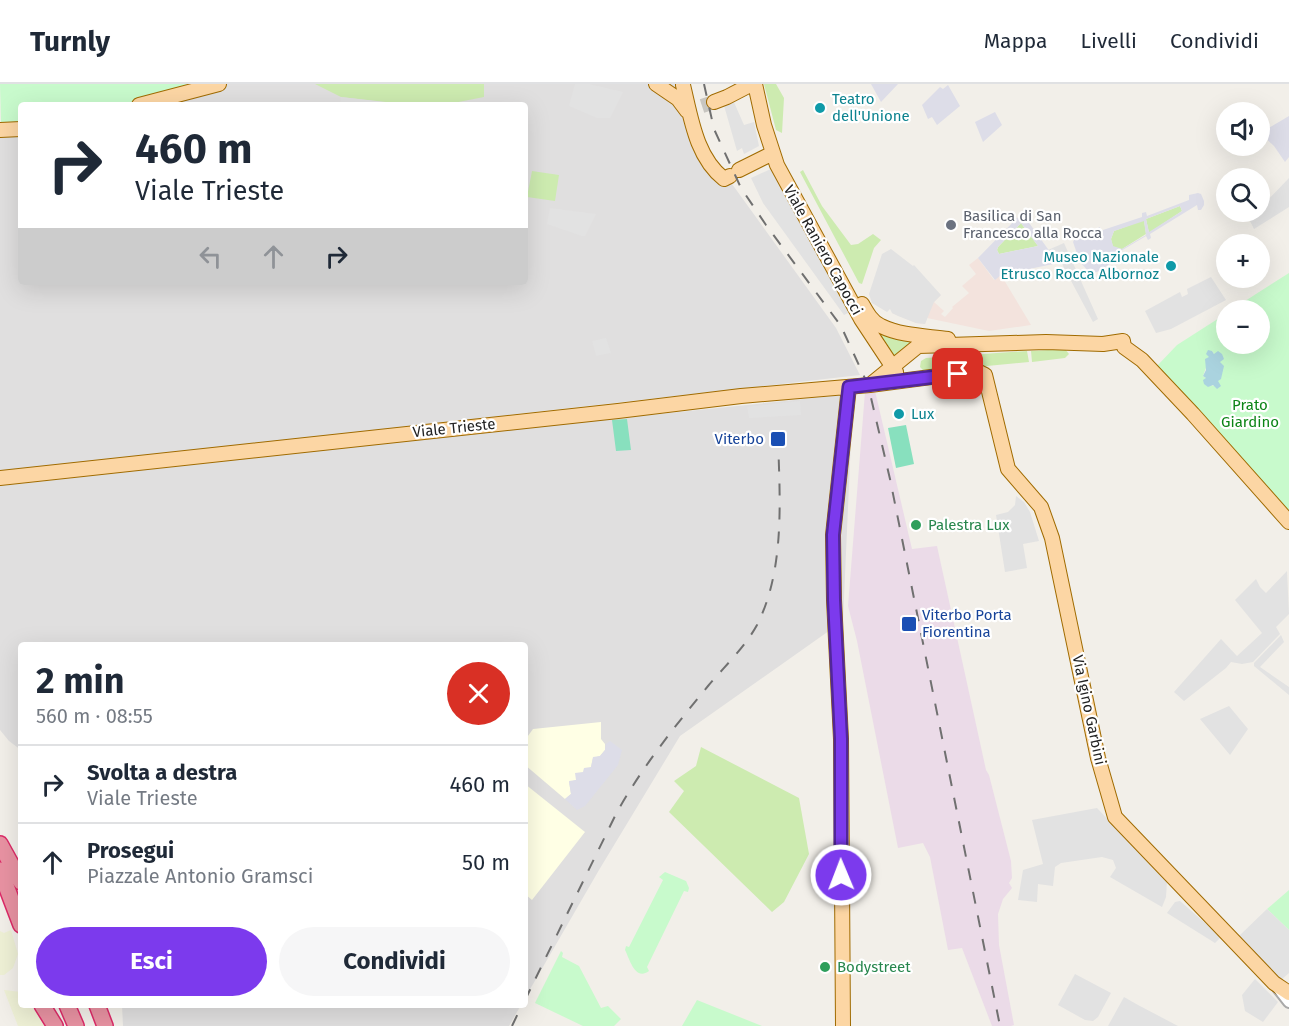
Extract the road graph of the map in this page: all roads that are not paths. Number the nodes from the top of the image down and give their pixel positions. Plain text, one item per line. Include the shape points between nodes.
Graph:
1 (219, 84) edge
2 (656, 84) edge
3 (682, 84) edge
4 (753, 84) edge
5 (150, 102) edge
6 (699, 108) junction
7 (18, 129) edge
8 (0, 130) edge
9 (773, 153) junction
10 (877, 344) junction
11 (985, 345) junction
12 (891, 366) junction
13 (977, 371) joint
14 (908, 380) junction
15 (873, 381) junction
16 (849, 387) junction
17 (0, 478) edge
18 (1289, 522) edge
19 (1, 851) edge
20 (18, 866) edge
21 (0, 870) edge
22 (18, 877) edge
23 (18, 894) edge
24 (18, 917) edge
25 (1274, 983) junction
26 (1289, 993) edge
27 (1289, 1002) edge
28 (44, 1008) edge
29 (68, 1008) edge
30 (77, 1008) edge
31 (98, 1008) edge
32 (55, 1026) edge
33 (76, 1026) edge
34 (85, 1026) edge
35 (105, 1026) edge
36 (843, 1026) edge

1 - 5 main road
2 - 3 main road
2 - 6 main road
3 - 6 main road
4 - 6 main road
4 - 9 main road, Viale Raniero Capocci
6 - 9 main road via 694,130 709,164 724,179
7 - 8 main road
9 - 10 main road, Viale Raniero Capocci
9 - 11 main road, Viale Raniero Capocci via 879,326
10 - 12 main road, Viale Raniero Capocci
10 - 15 main road via 881,359
11 - 12 main road via 918,346
11 - 18 main road via 1123,341 1124,347 1142,360 1193,414
12 - 14 main road, Viale Raniero Capocci
12 - 15 main road
13 - 14 main road, Viale Trieste
13 - 25 main road, Via Igino Garbini via 985,375 1008,469 1041,507 1052,538 1098,758 1115,818
14 - 15 main road, Viale Trieste
15 - 16 main road, Viale Trieste
16 - 17 main road, Viale Trieste
16 - 36 main road via 833,535 841,739
19 - 20 highway
19 - 22 highway
19 - 23 highway
21 - 24 highway
25 - 26 main road
25 - 27 street, Via Igino Garbini
28 - 32 highway
29 - 33 highway
30 - 34 highway
31 - 35 highway

